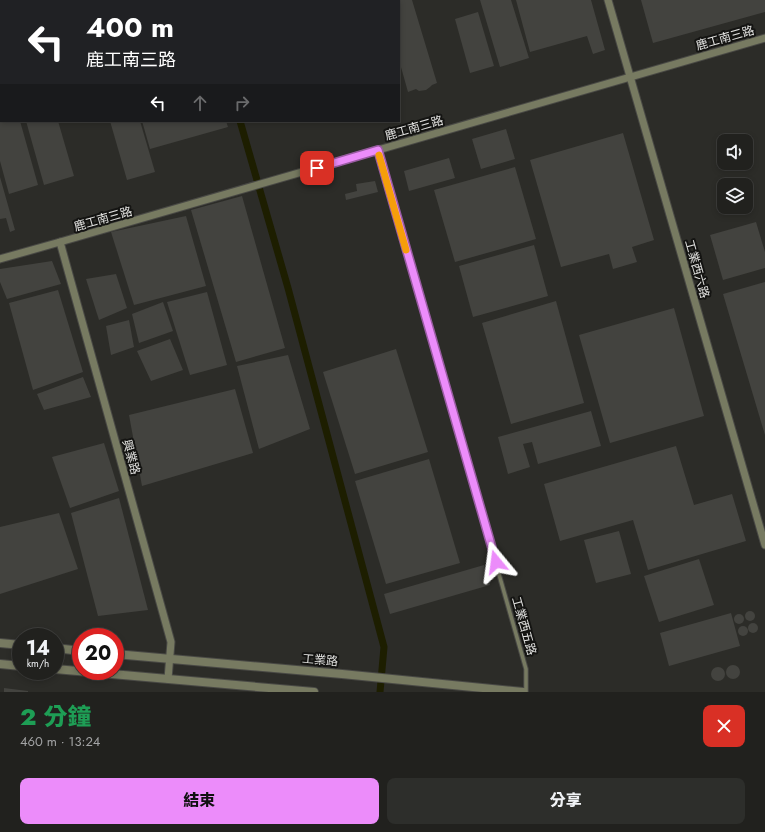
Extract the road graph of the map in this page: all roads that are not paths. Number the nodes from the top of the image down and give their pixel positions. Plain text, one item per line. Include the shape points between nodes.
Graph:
1 (608, 0) edge
2 (765, 38) edge
3 (630, 77) junction
4 (378, 150) junction
5 (60, 242) junction
6 (0, 259) edge
7 (765, 545) edge
8 (0, 643) edge
9 (12, 644) edge
10 (124, 655) edge
11 (169, 659) junction
12 (0, 664) edge
13 (12, 665) edge
14 (64, 670) edge
15 (168, 679) junction
16 (314, 692) edge
17 (524, 692) edge

1 - 3 street, 工業西六路
2 - 3 street, 鹿工南三路
3 - 4 street, 鹿工南三路
3 - 7 street, 工業西六路
4 - 5 street, 鹿工南三路
4 - 17 lane, 工業西五路 via 526,669
5 - 6 street, 鹿工南三路
5 - 11 street, 興業路 via 171,642
8 - 9 street
10 - 11 street, 工業路
11 - 15 street, 興業路
11 - 17 street, 工業路
12 - 13 street
14 - 15 street
15 - 16 street

